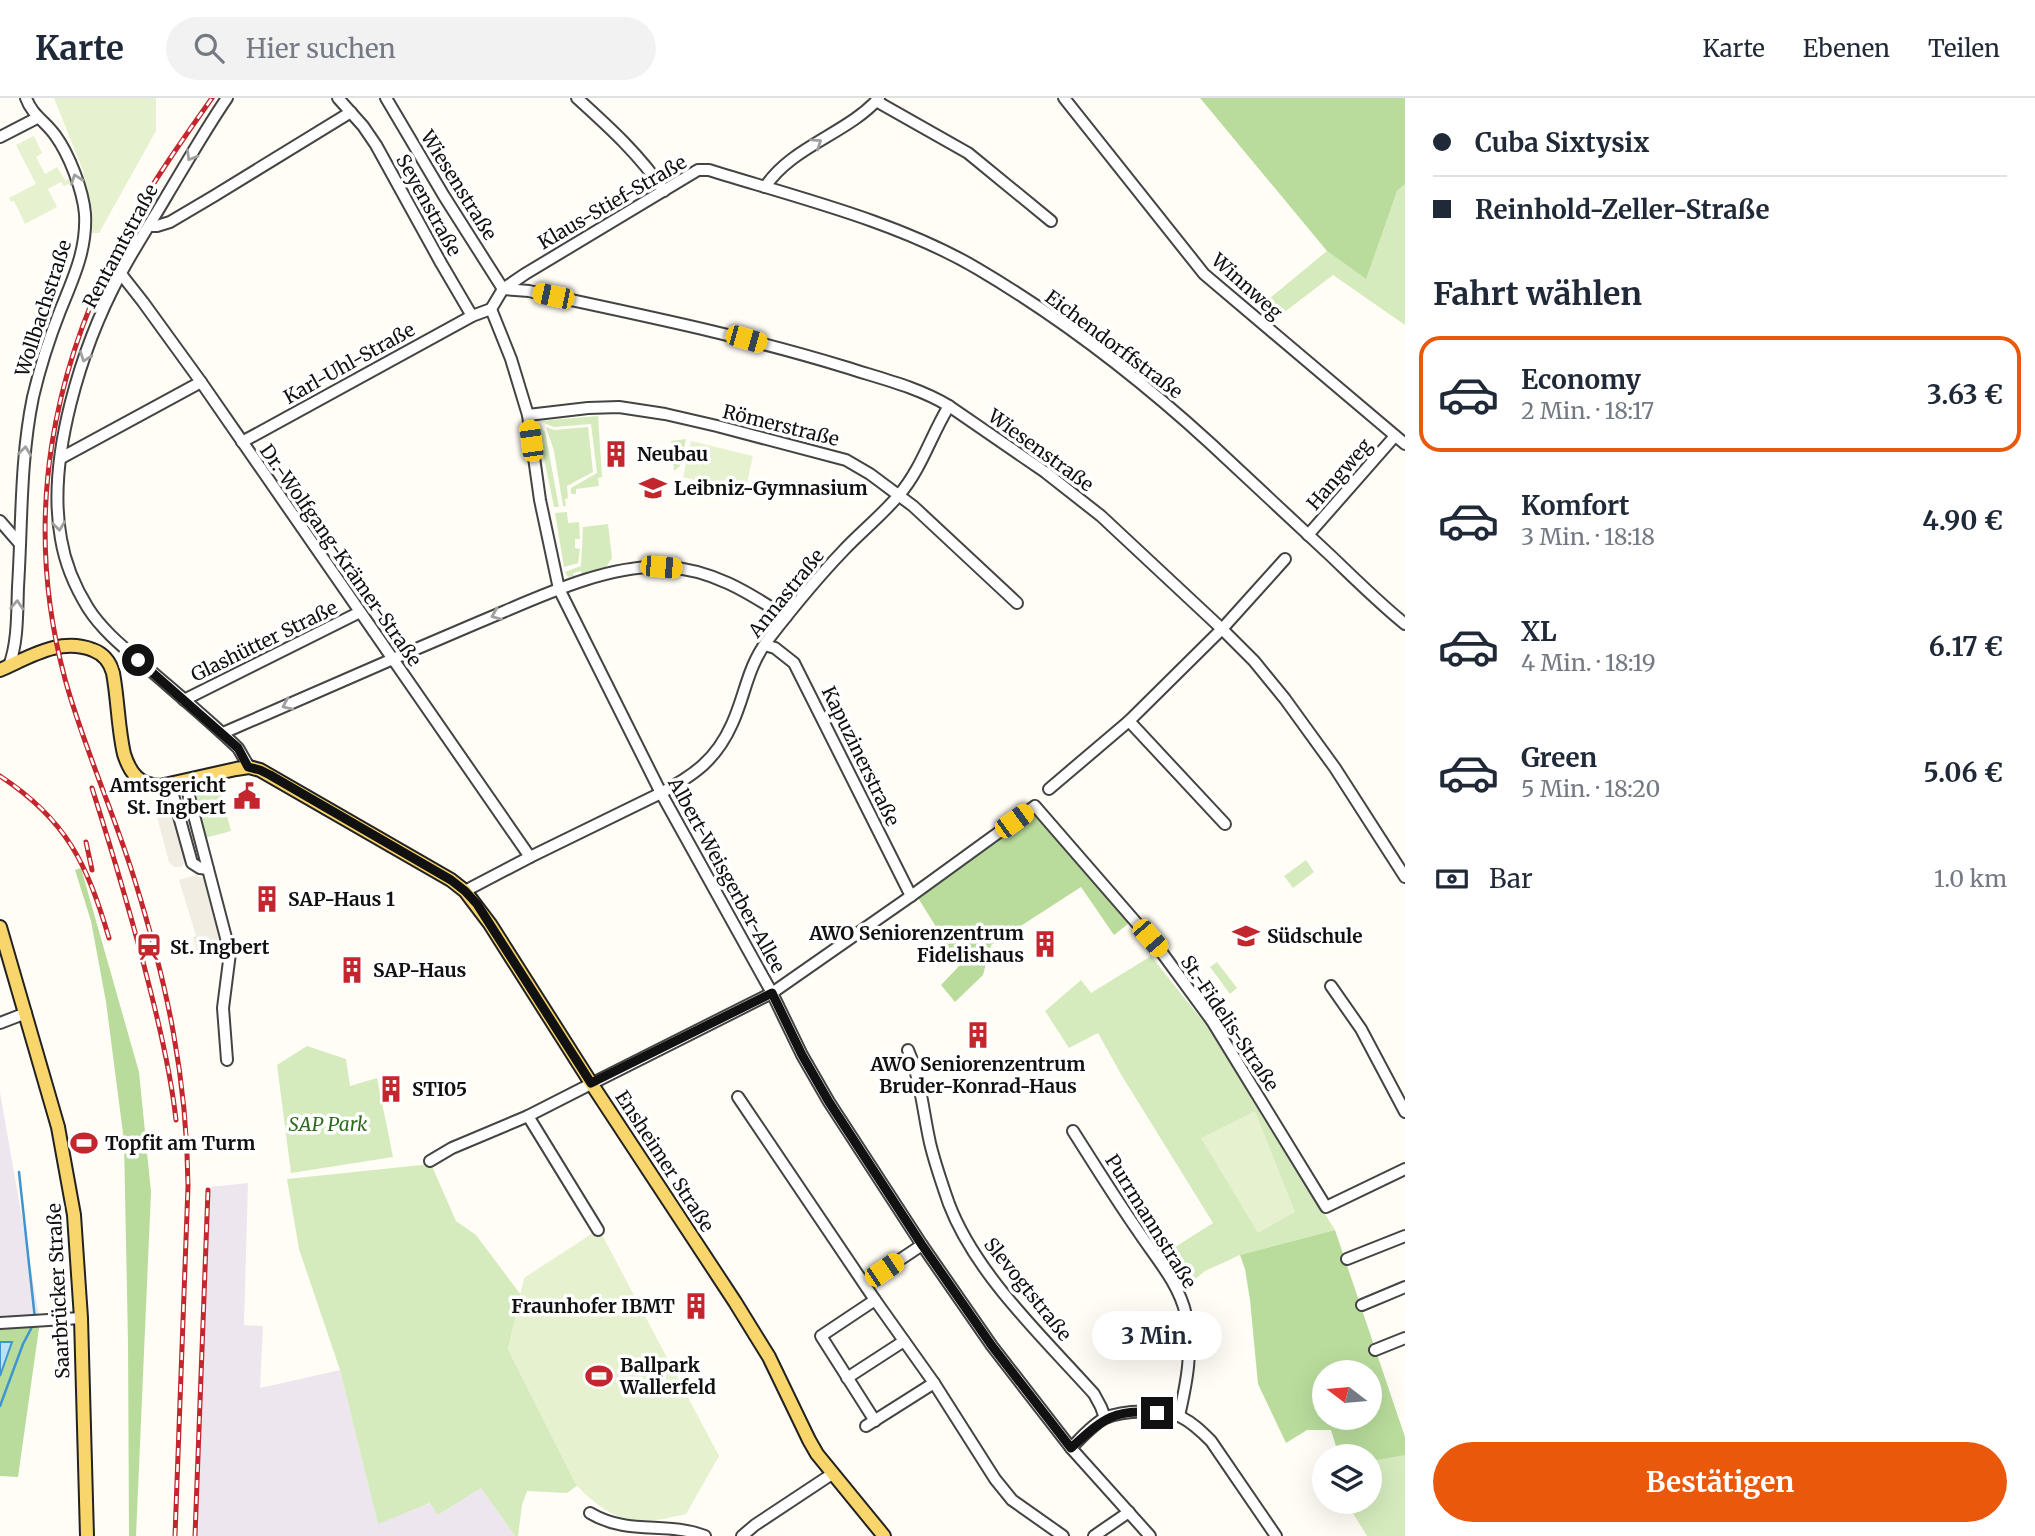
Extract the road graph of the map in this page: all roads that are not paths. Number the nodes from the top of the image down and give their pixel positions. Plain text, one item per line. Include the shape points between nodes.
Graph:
1 (26, 98) edge
2 (227, 98) edge
3 (338, 98) edge
4 (386, 98) edge
5 (577, 98) edge
6 (1064, 98) edge
7 (877, 100) edge
8 (351, 112) junction
9 (37, 118) junction
10 (0, 137) edge
11 (745, 181) joint
12 (765, 187) junction
13 (664, 191) junction
14 (1051, 221) dead end
15 (149, 226) junction
16 (121, 274) junction
17 (503, 289) junction
18 (492, 309) junction
19 (472, 316) junction
20 (201, 382) junction
21 (949, 406) junction
22 (528, 415) junction
23 (1395, 436) junction
24 (242, 442) junction
25 (1405, 444) edge
26 (61, 458) junction
27 (898, 496) junction
28 (0, 521) edge
29 (1308, 535) junction
30 (20, 544) junction
31 (1285, 559) dead end
32 (559, 589) junction
33 (1017, 603) dead end
34 (360, 612) junction
35 (786, 617) junction
36 (1405, 624) edge
37 (1222, 629) junction
38 (765, 645) junction
39 (392, 659) junction
40 (4, 668) edge
41 (184, 700) junction
42 (1129, 721) junction
43 (223, 733) junction
44 (248, 767) junction
45 (185, 781) junction
46 (170, 784) junction
47 (1049, 789) dead end
48 (661, 793) junction
49 (1225, 824) dead end
50 (530, 857) junction
51 (208, 869) junction
52 (1404, 874) edge
53 (465, 891) junction
54 (911, 896) junction
55 (0, 927) edge
56 (1331, 986) dead end
57 (772, 993) junction
58 (26, 1013) junction
59 (0, 1023) edge
60 (908, 1050) dead end
61 (227, 1060) dead end
62 (591, 1083) junction
63 (738, 1097) dead end
64 (1405, 1112) edge
65 (527, 1116) junction
66 (1073, 1131) dead end
67 (430, 1161) dead end
68 (1405, 1169) edge
69 (598, 1230) dead end
70 (1405, 1236) edge
71 (922, 1245) junction
72 (1347, 1259) dead end
73 (865, 1283) junction
74 (1405, 1287) edge
75 (875, 1300) junction
76 (1362, 1305) dead end
77 (81, 1318) junction
78 (0, 1323) edge
79 (1405, 1338) edge
80 (904, 1341) junction
81 (1375, 1350) dead end
82 (847, 1378) junction
83 (934, 1383) junction
84 (1179, 1416) junction
85 (1105, 1418) junction
86 (1071, 1448) junction
87 (832, 1474) junction
88 (1129, 1512) junction
89 (590, 1513) dead end
90 (86, 1536) edge
91 (705, 1536) edge
92 (742, 1536) edge
93 (884, 1536) edge
94 (1063, 1536) edge
95 (1094, 1536) edge
96 (1150, 1536) edge
97 (1276, 1536) edge

1 - 9 street, Wollbachstraße
2 -> 15 street, Rentamtstraße
3 - 8 street, Seyenstraße
4 - 17 street, Wiesenstraße
5 - 13 street via 635,153
6 - 23 street, Winnweg via 1204,274
12 -> 7 street via 791,160
7 - 14 street via 975,158
8 - 15 street via 170,222
8 - 19 street, Seyenstraße via 376,145
9 - 10 street
30 -> 9 street, Wollbachstraße via 23,467 33,398 49,340 78,268 85,230 82,200 67,156 53,132
11 - 12 street, Eichendorffstraße
11 - 13 street, Klaus-Stief-Straße via 698,170
12 - 29 street, Eichendorffstraße via 900,232 976,267 1125,370
13 - 17 street, Klaus-Stief-Straße
15 - 16 street, Rentamtstraße
16 - 20 street, Dr.-Wolfgang-Krämer-Straße
16 -> 26 street, Rentamtstraße via 76,384
17 - 18 street
17 - 21 street, Wiesenstraße via 746,339 891,381
18 - 19 street
18 - 22 street, Albert-Weisgerber-Allee
19 - 24 street, Karl-Uhl-Straße
20 - 24 street, Dr.-Wolfgang-Krämer-Straße
20 - 26 street
21 - 27 street, Annastraße via 918,468
21 - 37 street, Wiesenstraße via 1101,516
22 - 27 street, Römerstraße via 620,407 665,414 846,460
22 - 32 street, Albert-Weisgerber-Allee
23 - 25 street, Winnweg
23 - 29 street, Hangweg
24 - 34 street, Dr.-Wolfgang-Krämer-Straße
26 -> 41 street, Rentamtstraße via 61,540 87,606 110,634
27 - 33 street, Römerstraße
27 - 35 street, Annastraße
28 - 30 street
29 - 36 street, Eichendorffstraße
40 -> 30 street, Wollbachstraße via 14,647
31 - 37 street
32 - 35 street via 617,571 683,568 734,585
32 -> 39 street
32 - 48 street, Albert-Weisgerber-Allee
34 - 39 street, Dr.-Wolfgang-Krämer-Straße
34 - 41 street, Glashütter Straße
35 - 38 street, Annastraße
37 - 42 street
37 - 52 street, Wiesenstraße via 1285,699
38 - 48 street, Annastraße via 718,750 709,762
38 - 54 street, Kapuzinerstraße via 794,663
39 -> 43 street
39 - 50 street, Dr.-Wolfgang-Krämer-Straße
40 - 46 main road via 60,645 74,644 99,653 113,674 128,767 149,785
41 - 43 street, Rentamtstraße
42 - 47 street
42 - 49 street
43 - 44 street, Rentamtstraße
44 - 45 main road
44 - 53 main road, Ensheimer Straße via 270,775
45 - 46 main road
45 - 51 street
46 - 51 street via 192,863
48 - 50 street, Annastraße
48 - 57 street, Albert-Weisgerber-Allee
50 - 53 street, Annastraße
51 - 61 street via 230,953 223,1008
53 - 62 main road, Ensheimer Straße
54 - 57 street
54 - 68 street, St.-Fidelis-Straße via 1034,806 1160,950 1212,1021 1326,1207
55 - 58 main road, Saarbrücker Straße
56 - 64 street via 1362,1029
57 - 62 street
57 - 71 street, Albert-Weisgerber-Allee via 829,1102
58 - 59 street
58 - 77 main road, Saarbrücker Straße via 66,1164 77,1236
60 - 85 street, Slevogtstraße via 916,1066 936,1167 957,1222 1001,1288 1094,1394
62 - 65 street
62 - 87 main road, Ensheimer Straße via 753,1331 808,1440
63 - 73 street
65 - 67 street
65 - 69 street
66 - 84 street, Purrmannstraße via 1178,1293 1190,1349
70 - 72 street
71 - 73 street
71 - 86 street, Albert-Weisgerber-Allee
73 - 75 street
74 - 76 street
75 - 80 street
75 - 82 street via 821,1336
77 - 78 street
77 - 90 main road, Saarbrücker Straße
79 - 81 street
80 - 82 street
80 - 83 street
82 - 83 street via 870,1424
83 - 94 street via 1012,1500
84 - 85 street via 1144,1411
84 - 97 street via 1211,1441
85 - 86 street
86 - 88 street, Albert-Weisgerber-Allee
87 - 92 street
87 - 93 main road, Ensheimer Straße
88 - 95 street
88 - 96 street, Albert-Weisgerber-Allee
89 - 91 street via 613,1525

